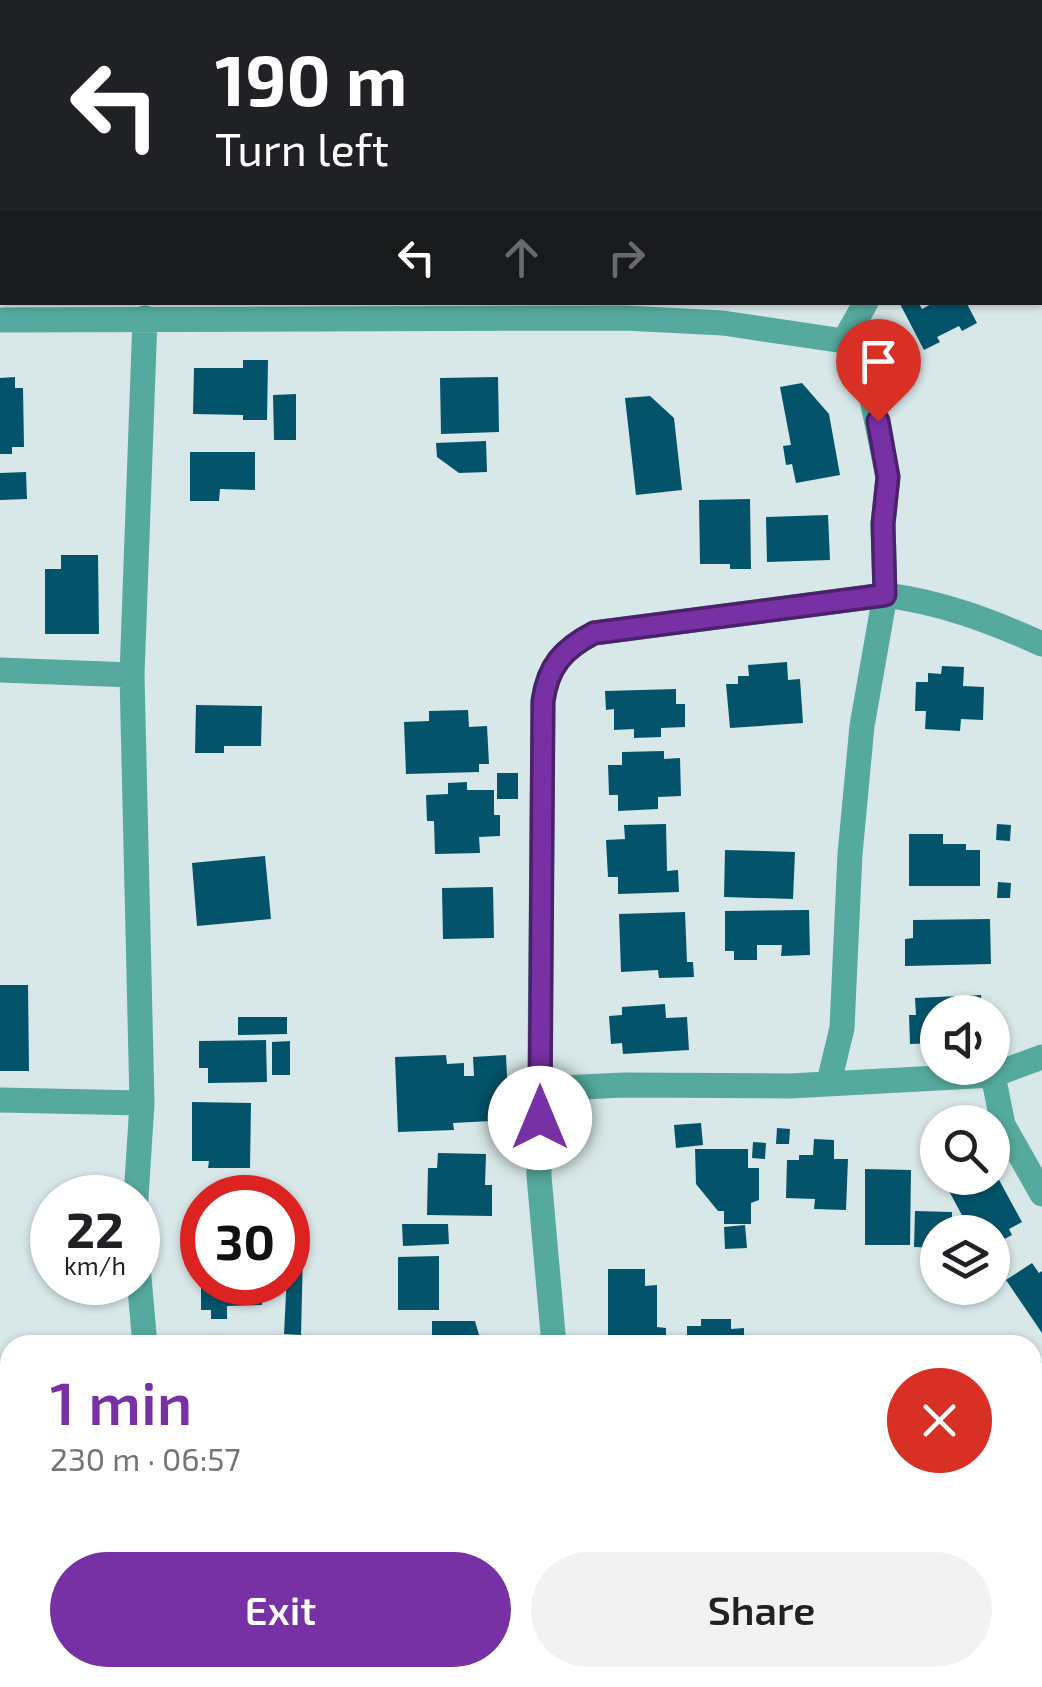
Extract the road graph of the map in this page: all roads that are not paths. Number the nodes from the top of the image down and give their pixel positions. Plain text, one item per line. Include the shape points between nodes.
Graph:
1 (864, 305) edge
2 (145, 318) junction
3 (0, 320) edge
4 (844, 341) junction
5 (885, 595) junction
6 (1042, 644) edge
7 (0, 670) edge
8 (132, 675) junction
9 (1042, 1057) edge
10 (1010, 1069) edge
11 (920, 1078) edge
12 (829, 1082) junction
13 (995, 1085) edge
14 (540, 1089) junction
15 (0, 1100) edge
16 (142, 1103) junction
17 (137, 1175) edge
18 (1042, 1194) edge
19 (141, 1305) edge
20 (144, 1335) edge
21 (553, 1335) edge

1 - 4 street
2 - 3 street
2 - 4 street via 625,318 723,323
2 - 8 street
4 - 5 street via 857,357 884,444
5 - 6 street via 984,618
5 - 12 street via 862,726 842,1028
5 - 14 street via 594,633 555,662 543,701
7 - 8 street
8 - 16 street
9 - 10 street
11 - 12 street
12 - 14 street
13 - 18 street via 1003,1125
14 - 21 street
15 - 16 street
16 - 17 street
19 - 20 street

